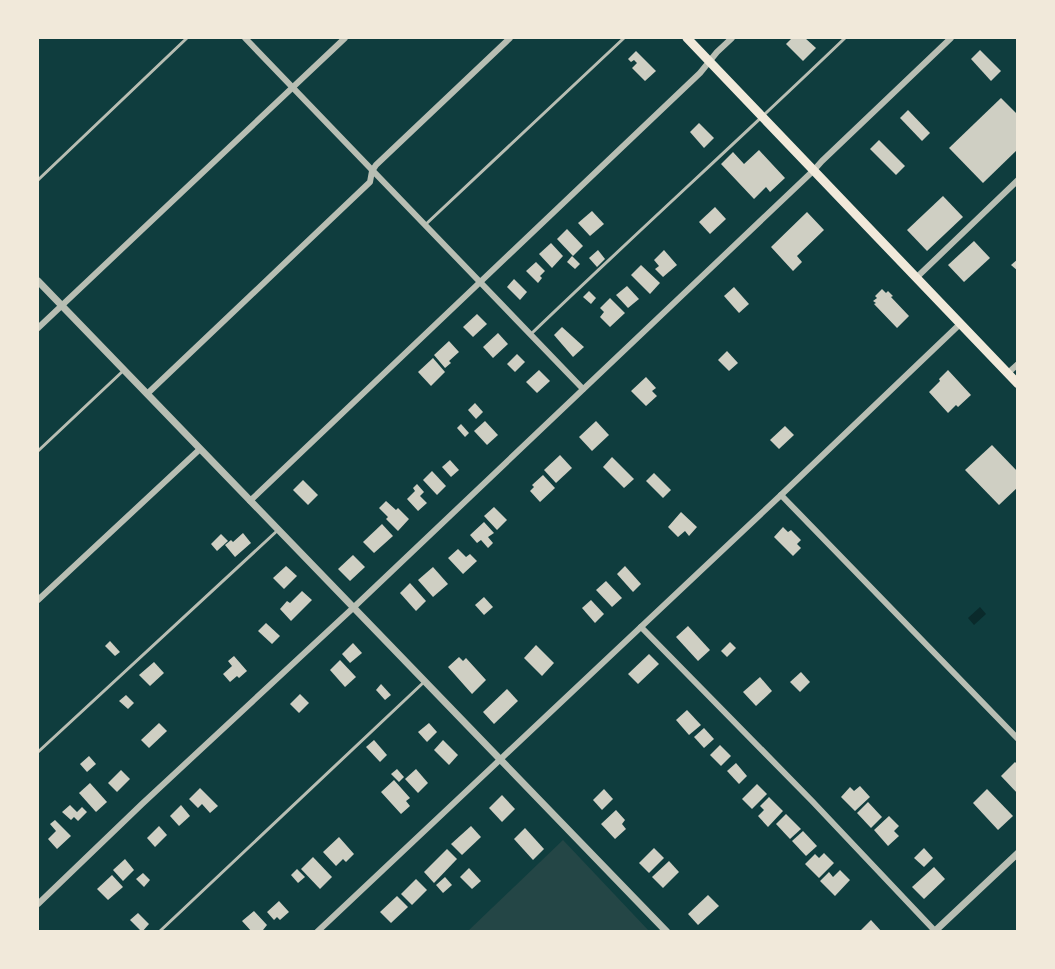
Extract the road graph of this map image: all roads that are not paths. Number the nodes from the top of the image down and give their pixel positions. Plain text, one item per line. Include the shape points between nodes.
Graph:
1 (187, 38) edge
2 (245, 38) edge
3 (345, 38) edge
4 (510, 38) edge
5 (624, 38) edge
6 (687, 38) edge
7 (732, 38) edge
8 (845, 38) edge
9 (951, 38) edge
10 (710, 61) junction
11 (293, 88) junction
12 (763, 117) junction
13 (814, 170) junction
14 (372, 171) junction
15 (38, 180) edge
16 (1017, 180) edge
17 (425, 225) junction
18 (916, 278) junction
19 (38, 281) edge
20 (480, 282) junction
21 (61, 305) junction
22 (960, 324) junction
23 (38, 328) edge
24 (531, 334) junction
25 (1017, 364) edge
26 (124, 370) junction
27 (1008, 374) junction
28 (1017, 384) edge
29 (583, 389) junction
30 (147, 393) junction
31 (200, 448) junction
32 (38, 451) edge
33 (781, 495) junction
34 (250, 501) junction
35 (278, 530) junction
36 (38, 600) edge
37 (353, 608) junction
38 (641, 627) junction
39 (424, 681) junction
40 (1017, 739) edge
41 (38, 752) edge
42 (500, 760) junction
43 (1017, 853) edge
44 (38, 904) edge
45 (934, 931) edge
46 (159, 932) edge
47 (317, 932) edge
48 (667, 932) edge

1 - 15 lane
2 - 11 street
3 - 11 street
4 - 14 street
5 - 17 lane
6 - 10 main road
7 - 10 street
8 - 12 lane
9 - 13 street
10 - 12 main road
10 - 20 street
11 - 14 street
11 - 21 street
12 - 13 main road
12 - 24 lane
13 - 18 main road
13 - 29 street
14 - 17 street
14 - 30 street via 370,182
16 - 18 street
17 - 20 street
18 - 22 main road
19 - 21 street
20 - 24 street
20 - 34 street
21 - 23 street
21 - 26 street
22 - 27 main road
22 - 33 street
24 - 29 street
25 - 27 street
26 - 30 street
26 - 32 lane
27 - 28 main road
29 - 37 street
30 - 31 street
31 - 34 street
31 - 36 street
33 - 38 street
33 - 40 street
34 - 35 street
35 - 37 street
35 - 41 lane
37 - 39 street
37 - 44 street
38 - 42 street
38 - 45 street
39 - 42 street
39 - 46 lane
42 - 47 street
42 - 48 street
43 - 45 street

